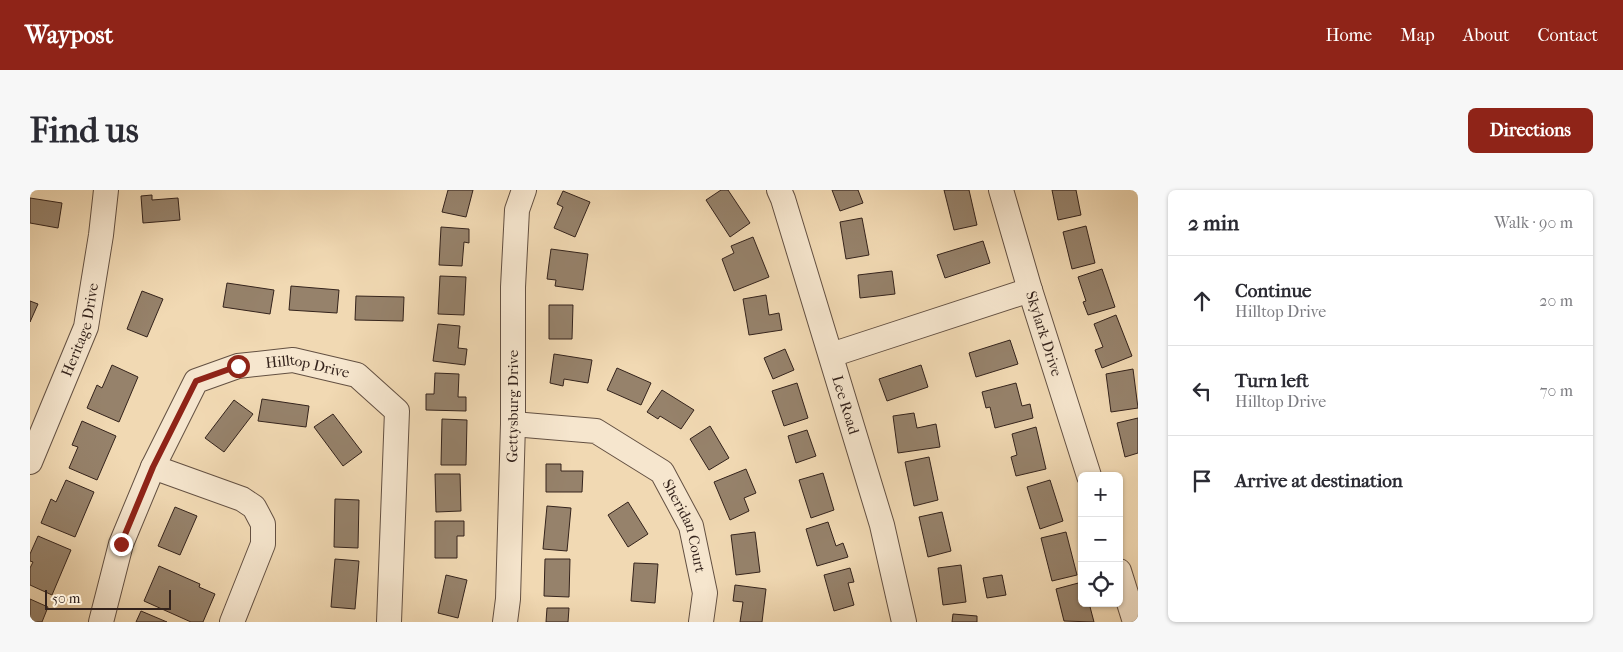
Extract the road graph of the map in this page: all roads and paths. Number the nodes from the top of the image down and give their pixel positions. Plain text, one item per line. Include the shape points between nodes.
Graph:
1 (106, 190) edge
2 (524, 190) edge
3 (779, 190) edge
4 (1001, 190) edge
5 (1030, 290) junction
6 (831, 355) junction
7 (513, 424) junction
8 (30, 462) edge
9 (153, 467) junction
10 (1088, 472) edge
11 (1123, 583) edge
12 (101, 622) edge
13 (232, 622) edge
14 (390, 622) edge
15 (505, 622) edge
16 (701, 622) edge
17 (904, 622) edge
18 (1136, 622) edge

1 - 8 street, Heritage Drive via 86,327
2 - 7 street, Gettysburg Drive via 517,210 513,287
3 - 6 street, Lee Road
4 - 5 street, Skylark Drive
5 - 6 street
5 - 10 street, Skylark Drive
6 - 17 street, Lee Road via 882,525
7 - 15 street, Gettysburg Drive
7 - 16 street, Sheridan Court via 596,431 662,472 691,526 705,593
9 - 12 street, Hilltop Drive via 121,544
9 - 13 street via 242,499 254,507 263,524 263,544
9 - 14 street, Hilltop Drive via 196,381 238,366 293,360 357,375 397,411
11 - 18 street

